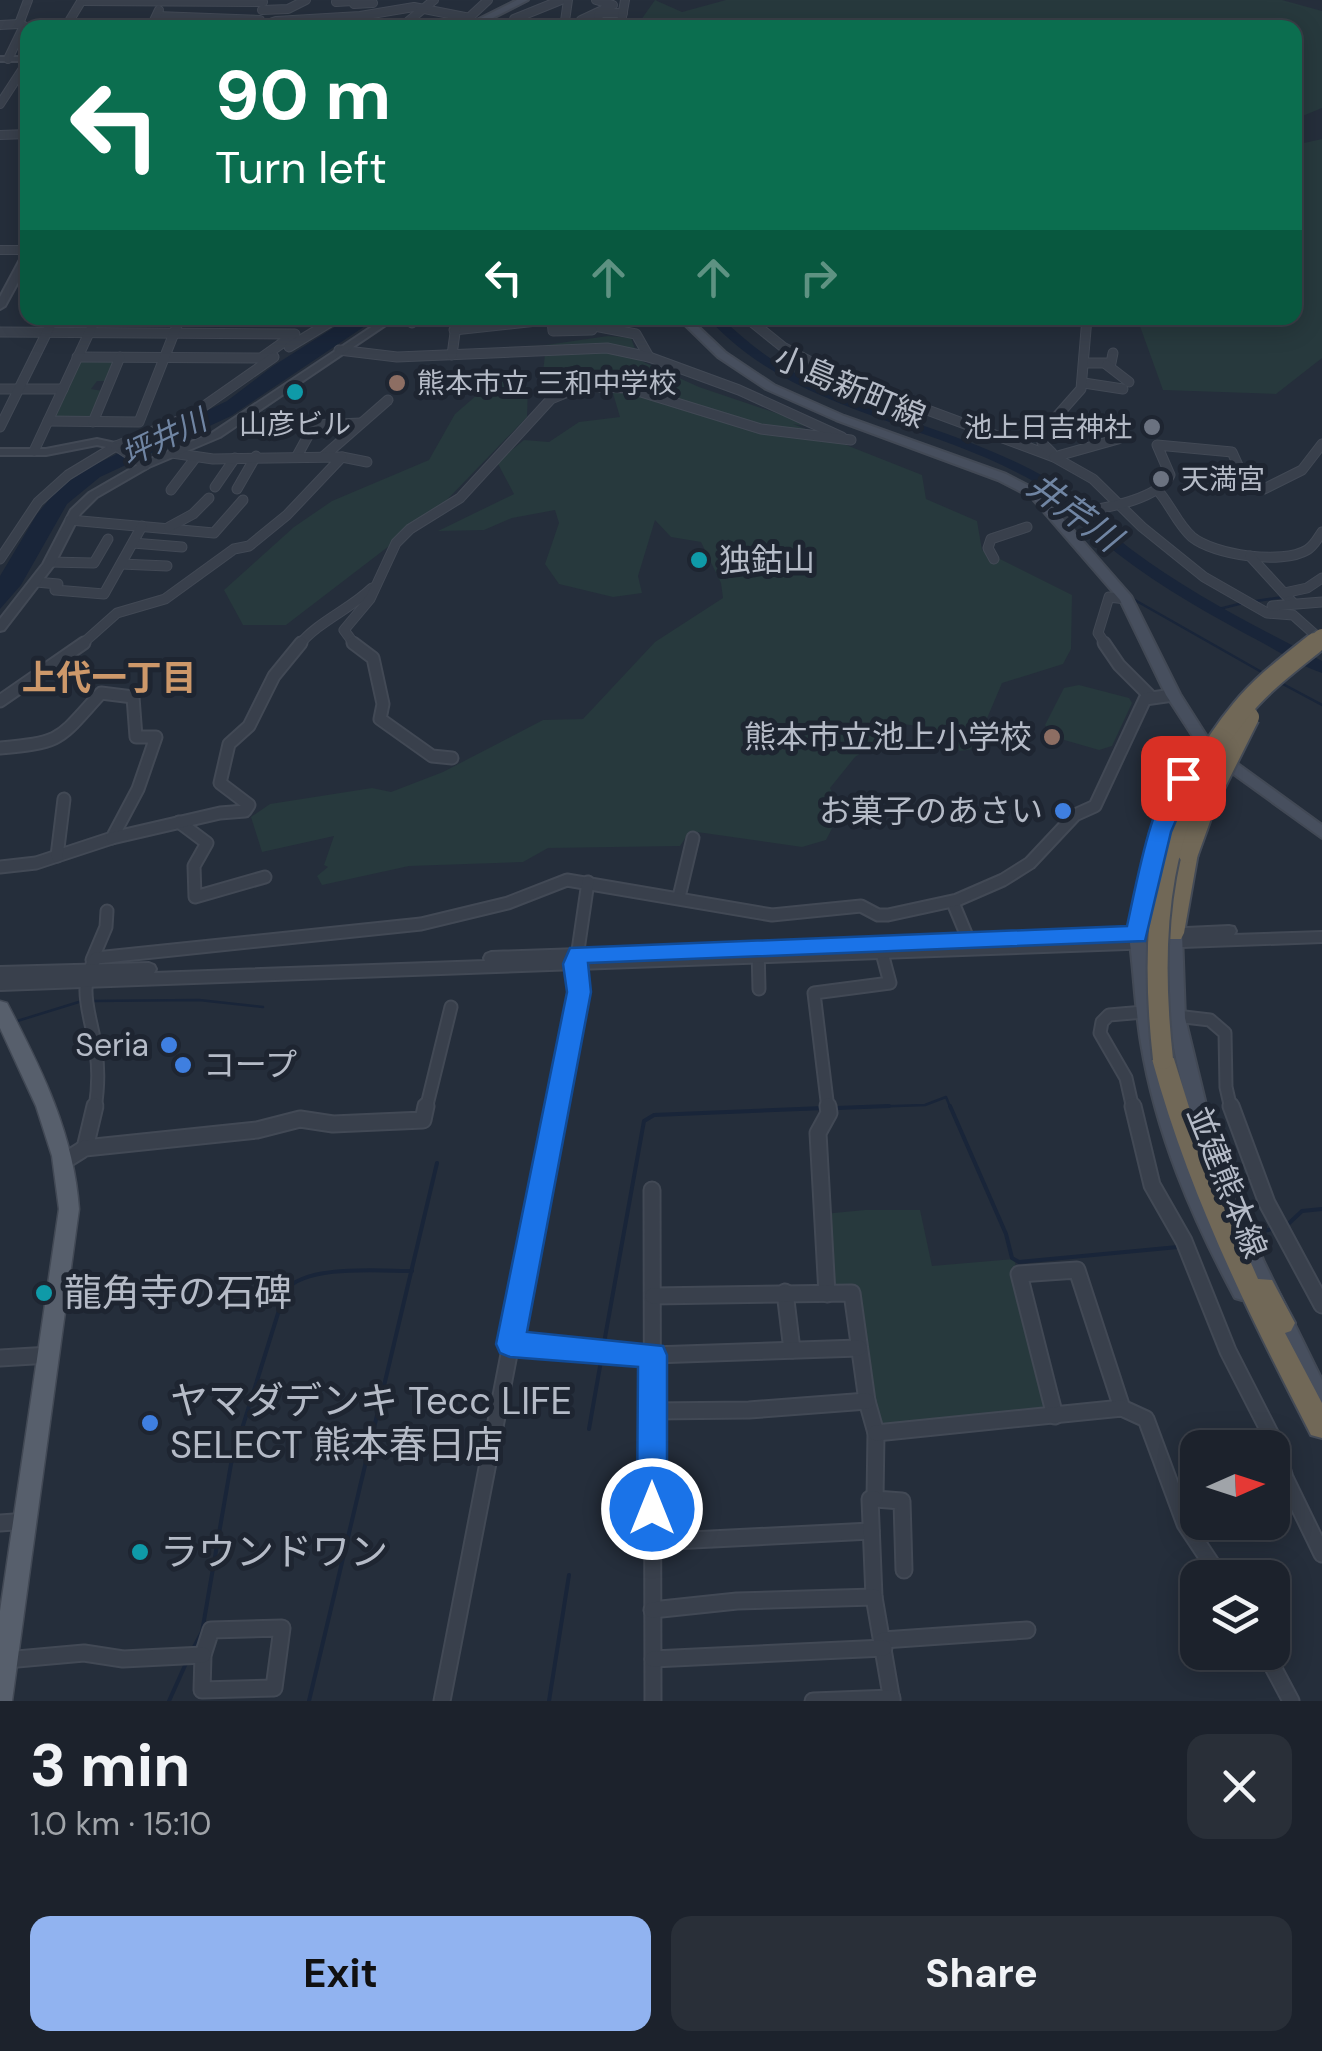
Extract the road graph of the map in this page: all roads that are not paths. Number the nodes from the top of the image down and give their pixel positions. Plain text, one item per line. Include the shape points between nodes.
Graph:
1 (82, 0) edge
2 (306, 0) edge
3 (434, 0) edge
4 (524, 0) edge
5 (565, 0) edge
6 (625, 0) edge
7 (163, 1) edge
8 (488, 1) edge
9 (370, 2) edge
10 (263, 4) edge
11 (338, 6) edge
12 (354, 6) edge
13 (420, 7) edge
14 (598, 7) edge
15 (623, 14) junction
16 (157, 16) junction
17 (587, 16) junction
18 (481, 18) junction
19 (154, 20) edge
20 (260, 20) joint
21 (281, 20) edge
22 (348, 20) edge
23 (457, 20) edge
24 (468, 20) edge
25 (475, 20) edge
26 (514, 20) edge
27 (572, 20) edge
28 (582, 20) edge
29 (622, 20) edge
30 (19, 24) edge
31 (0, 25) edge
32 (20, 33) edge
33 (4, 59) edge
34 (20, 73) edge
35 (0, 104) edge
36 (20, 269) edge
37 (0, 284) edge
38 (13, 284) junction
39 (0, 306) edge
40 (50, 325) edge
41 (92, 325) edge
42 (177, 325) edge
43 (326, 325) edge
44 (380, 325) edge
45 (455, 325) edge
46 (486, 325) edge
47 (552, 325) edge
48 (592, 325) edge
49 (602, 325) edge
50 (690, 325) edge
51 (755, 325) edge
52 (1086, 325) edge
53 (600, 328) junction
54 (454, 330) junction
55 (0, 332) edge
56 (89, 332) junction
57 (46, 333) junction
58 (174, 333) junction
59 (339, 350) junction
60 (1113, 353) dead end
61 (452, 356) junction
62 (78, 357) junction
63 (120, 357) junction
64 (164, 357) junction
65 (649, 357) junction
66 (261, 358) junction
67 (1084, 364) junction
68 (1107, 365) junction
69 (1125, 367) dead end
70 (248, 376) junction
71 (1084, 383) junction
72 (0, 389) edge
73 (18, 389) junction
74 (63, 389) junction
75 (388, 400) dead end
76 (48, 421) junction
77 (93, 422) junction
78 (361, 423) junction
79 (0, 427) edge
80 (1118, 440) dead end
81 (1322, 444) edge
82 (118, 447) junction
83 (0, 452) edge
84 (34, 452) junction
85 (172, 453) junction
86 (256, 456) junction
87 (298, 456) junction
88 (324, 456) junction
89 (1054, 456) junction
90 (196, 457) junction
91 (342, 457) junction
92 (235, 458) junction
93 (367, 462) dead end
94 (143, 464) junction
95 (237, 489) dead end
96 (172, 490) dead end
97 (1159, 492) junction
98 (244, 500) dead end
99 (1118, 502) junction
100 (1059, 517) junction
101 (70, 520) junction
102 (142, 526) junction
103 (1027, 527) dead end
104 (168, 528) junction
105 (1322, 532) edge
106 (108, 539) dead end
107 (133, 544) junction
108 (182, 547) dead end
109 (1250, 556) junction
110 (0, 559) edge
111 (994, 560) dead end
112 (50, 562) junction
113 (122, 564) junction
114 (167, 566) dead end
115 (1110, 578) junction
116 (1322, 578) edge
117 (36, 582) junction
118 (375, 585) junction
119 (1109, 597) junction
120 (1126, 598) junction
121 (1289, 601) junction
122 (1322, 605) edge
123 (1259, 609) junction
124 (0, 627) edge
125 (1319, 640) edge
126 (1173, 695) junction
127 (1151, 697) junction
128 (0, 701) edge
129 (1244, 714) junction
130 (0, 748) edge
131 (452, 758) dead end
132 (64, 799) dead end
133 (178, 822) junction
134 (1322, 833) edge
135 (112, 838) junction
136 (693, 838) dead end
137 (58, 856) junction
138 (0, 867) edge
139 (265, 877) dead end
140 (588, 882) junction
141 (679, 898) junction
142 (954, 904) junction
143 (106, 911) dead end
144 (1322, 928) edge
145 (1322, 937) edge
146 (1174, 938) junction
147 (1138, 939) junction
148 (970, 941) junction
149 (1098, 941) junction
150 (757, 953) junction
151 (882, 953) junction
152 (577, 960) junction
153 (89, 970) junction
154 (0, 973) edge
155 (0, 984) edge
156 (758, 989) dead end
157 (452, 1007) dead end
158 (0, 1008) edge
159 (1144, 1012) junction
160 (1176, 1016) junction
161 (1169, 1059) junction
162 (76, 1154) junction
163 (652, 1190) dead end
164 (784, 1292) junction
165 (828, 1294) junction
166 (654, 1296) junction
167 (1322, 1305) edge
168 (1282, 1323) junction
169 (510, 1344) junction
170 (859, 1348) junction
171 (792, 1350) junction
172 (50, 1355) junction
173 (653, 1355) junction
174 (0, 1358) edge
175 (1322, 1400) edge
176 (867, 1401) junction
177 (1122, 1408) junction
178 (652, 1411) junction
179 (1055, 1416) junction
180 (1321, 1428) edge
181 (876, 1433) junction
182 (875, 1499) junction
183 (26, 1521) junction
184 (0, 1523) edge
185 (871, 1531) junction
186 (652, 1542) junction
187 (1322, 1554) edge
188 (1209, 1560) edge
189 (904, 1570) dead end
190 (874, 1597) junction
191 (652, 1610) junction
192 (1028, 1630) dead end
193 (884, 1644) junction
194 (204, 1655) junction
195 (652, 1659) junction
196 (6, 1660) junction
197 (1275, 1670) edge
198 (0, 1698) edge
199 (892, 1700) edge
200 (442, 1701) edge
201 (653, 1701) edge
202 (813, 1701) edge
203 (1291, 1701) edge

1 - 7 street
2 - 10 street via 288,9
3 - 13 street
4 - 18 main road
5 - 26 street
6 - 15 street
7 - 10 street
7 - 16 street
8 - 18 street
8 - 24 street
9 - 12 street
10 - 20 street
11 - 12 street
12 - 13 street
12 - 21 street
13 - 22 street
13 - 23 street
14 - 15 street
14 - 17 street
15 - 29 street
16 - 19 street
16 - 20 street
17 - 27 street
17 - 28 street
18 - 25 main road
30 - 31 street
32 - 33 street
34 - 35 street
36 - 38 street
37 - 38 street
38 - 39 street
40 - 57 street
41 - 56 street
42 - 58 street
43 - 70 street
44 - 59 street
45 - 54 street
46 - 54 street
47 - 53 street
48 - 53 street
49 - 53 street
50 - 100 main road, 小島新町線 via 770,387 1002,476
51 - 89 street via 783,348 842,378
52 - 67 street
53 - 65 street via 636,331
54 - 61 street
55 - 57 street
56 - 57 street
56 - 58 street
56 - 62 street
57 - 73 street
58 - 64 street
58 - 66 street via 295,334
59 - 61 street
59 - 85 street via 216,435
60 - 68 street
61 - 65 street via 607,348
62 - 63 street
62 - 74 street
63 - 64 street
63 - 77 street
64 - 66 street
64 - 77 street via 139,422
65 - 118 street via 851,440 760,429 628,388 568,392 538,411 460,498 396,542
66 - 70 street
67 - 68 street
67 - 71 street
68 - 69 street
68 - 71 street via 1126,385
70 - 82 street via 190,416
71 - 89 street via 1042,432
72 - 73 street
73 - 74 street
73 - 79 street
74 - 76 street
75 - 78 street
76 - 77 street
76 - 84 street
78 - 87 street via 314,424
78 - 88 street
80 - 89 street
81 - 97 street via 1302,470 1264,488 1246,484 1232,452 1157,445 1170,471
82 - 84 street via 97,442
82 - 94 street
82 - 110 street via 50,489
83 - 84 street
85 - 90 street
85 - 94 street
86 - 87 street
86 - 92 street
86 - 95 street
87 - 88 street
88 - 91 street
89 - 99 street
90 - 92 street
90 - 96 street
91 - 93 street
91 - 128 street via 249,546 165,598 118,613
92 - 104 street via 193,514
94 - 101 street via 92,495
97 - 99 street
97 - 109 street via 1198,542
98 - 104 street via 214,533
99 - 100 street
99 - 123 street via 1170,550
100 - 115 main road, 小島新町線
101 - 102 street
101 - 112 street
102 - 104 street
102 - 107 street
103 - 111 street via 992,539
105 - 109 street via 1312,547 1287,557
106 - 112 street via 94,563
107 - 108 street
107 - 113 street
109 - 121 street
112 - 117 street
113 - 114 street
113 - 117 street via 104,594
115 - 119 street
115 - 120 main road, 小島新町線
116 - 121 street
117 - 124 street
118 - 131 street via 344,630 372,658 380,719 432,756
118 - 133 street via 312,630 274,676 249,726 229,744 220,784 246,800 245,811
119 - 120 street
119 - 127 street via 1098,633 1102,644
120 - 126 main road, 小島新町線
121 - 122 street
121 - 123 street
121 - 123 street
121 - 125 street
125 - 129 highway
126 - 127 street
126 - 134 main road, 小島新町線 via 1208,749
127 - 142 street via 1095,806 1078,810 1025,868
129 - 146 highway, bridge via 1188,853
129 - 147 highway, bridge via 1197,755 1160,832
129 - 161 highway, bridge via 1199,791 1174,864 1164,953
130 - 135 street via 50,743 101,693 132,696 136,737 156,737
132 - 137 street
133 - 135 street
133 - 139 street via 206,843 194,866 194,897
135 - 137 street
136 - 141 street
137 - 138 street
140 - 141 street
140 - 152 street
140 - 153 street via 567,880 421,924
141 - 142 street via 788,916 861,906 888,915
142 - 148 street
143 - 153 street
144 - 146 street
145 - 146 street
146 - 147 street
146 - 160 main road, 並建熊本線
147 - 149 street
147 - 159 main road, 並建熊本線
148 - 149 street
148 - 150 street
149 - 151 street
150 - 151 street
150 - 152 street
150 - 156 street
151 - 165 street via 890,982 814,992 829,1114 818,1133
152 - 153 street
152 - 169 street via 579,992
153 - 154 street
153 - 155 street
153 - 162 street via 85,996 96,1074 92,1130
157 - 162 street via 423,1120 300,1119
158 - 162 main road
159 - 180 main road, 並建熊本線 via 1165,1110 1190,1182 1232,1275
159 - 187 street via 1109,1015 1100,1033 1126,1078 1152,1185 1184,1240
160 - 167 street via 1209,1020 1225,1033 1225,1087 1236,1124 1276,1222
160 - 168 main road, 並建熊本線 via 1201,1116
161 - 168 highway via 1213,1188
161 - 180 highway via 1183,1135 1231,1256
162 - 172 main road
163 - 166 street
164 - 165 street
164 - 166 street
164 - 171 street
165 - 170 street via 852,1293
166 - 173 street
168 - 175 main road, 並建熊本線
169 - 173 street
169 - 200 street
170 - 171 street
170 - 176 street
171 - 173 street
172 - 174 street
172 - 183 main road
173 - 178 street
176 - 178 street
176 - 181 street
177 - 179 street
177 - 179 street via 1077,1270 1019,1274
177 - 188 street via 1146,1418 1186,1524
178 - 186 street
179 - 181 street
181 - 182 street
182 - 185 street
182 - 189 street via 902,1501
183 - 184 street
183 - 196 main road
185 - 186 street
185 - 190 street
186 - 191 street
190 - 191 street
190 - 193 street
191 - 195 street
192 - 193 street
193 - 195 street
193 - 199 street
194 - 194 street via 211,1630 282,1628 274,1688 202,1690
194 - 196 street via 123,1660 84,1653
195 - 201 street
196 - 198 main road
197 - 203 street
199 - 202 street

